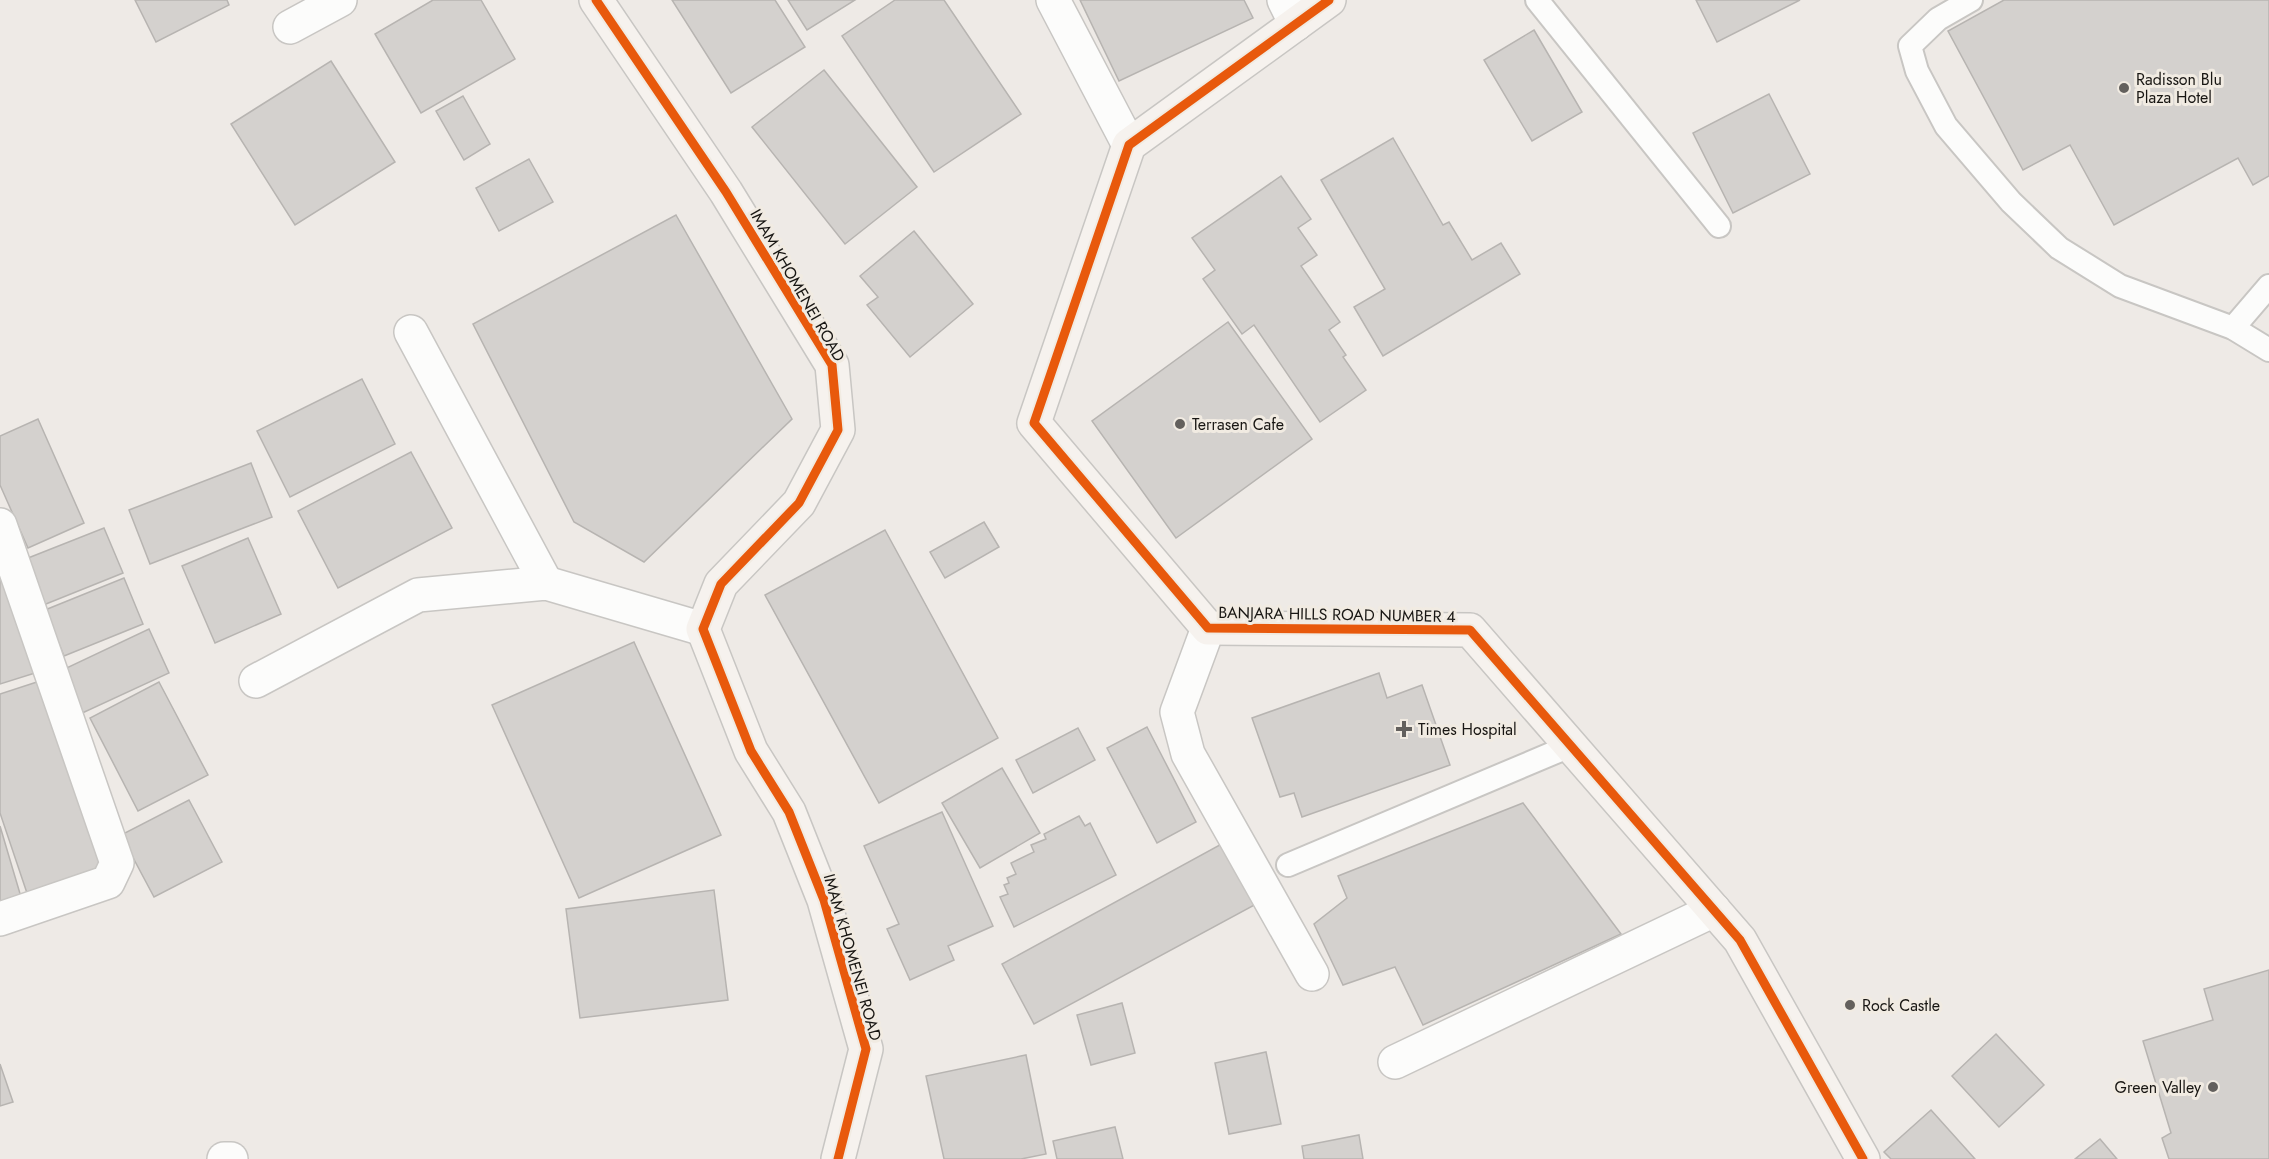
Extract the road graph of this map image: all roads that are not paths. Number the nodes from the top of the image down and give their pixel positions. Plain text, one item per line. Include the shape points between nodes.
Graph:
1 (340, 0) edge
2 (596, 0) edge
3 (1053, 0) edge
4 (1329, 0) edge
5 (1537, 0) edge
6 (1971, 0) edge
7 (1290, 12) edge
8 (290, 27) dead end
9 (1129, 145) junction
10 (1719, 226) dead end
11 (2269, 286) edge
12 (2234, 328) junction
13 (411, 332) dead end
14 (2269, 350) edge
15 (0, 525) edge
16 (546, 583) junction
17 (1208, 628) junction
18 (703, 629) junction
19 (256, 681) dead end
20 (1570, 746) junction
21 (1288, 865) dead end
22 (1714, 910) junction
23 (0, 919) edge
24 (1312, 974) dead end
25 (1395, 1062) dead end
26 (224, 1159) edge
27 (231, 1159) edge
28 (838, 1159) edge
29 (1863, 1159) edge

1 - 8 street
2 - 18 street, IMAM KHOMENEI ROAD via 726,192 832,365 838,430 799,503 721,584
3 - 9 street
4 - 7 street
5 - 10 lane
6 - 12 lane via 1938,19 1910,46 1917,71 1946,126 2012,202 2059,248 2120,286
7 - 9 street
9 - 17 street, BANJARA HILLS ROAD NUMBER 4 via 1034,423
11 - 12 lane
12 - 14 lane
13 - 16 street
15 - 23 street via 117,863 108,882
16 - 18 street
16 - 19 street via 418,595
17 - 20 street, BANJARA HILLS ROAD NUMBER 4 via 1470,630
17 - 24 street via 1177,712 1188,754
18 - 28 street, IMAM KHOMENEI ROAD via 751,751 789,812 824,900 866,1049
20 - 21 lane
20 - 22 street, BANJARA HILLS ROAD NUMBER 4
22 - 25 street
22 - 29 street, BANJARA HILLS ROAD NUMBER 4 via 1740,940
26 - 27 street

